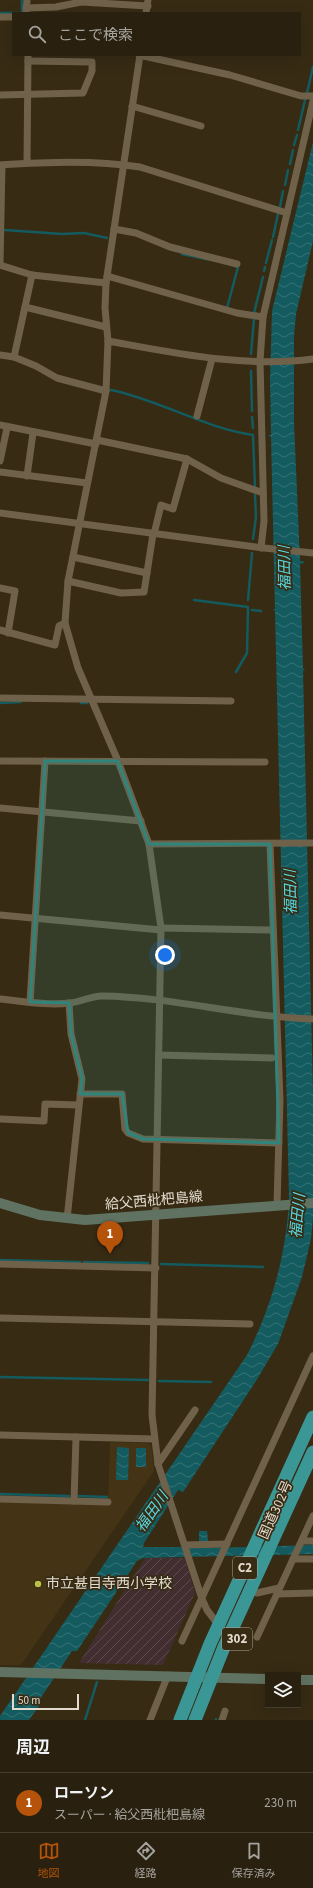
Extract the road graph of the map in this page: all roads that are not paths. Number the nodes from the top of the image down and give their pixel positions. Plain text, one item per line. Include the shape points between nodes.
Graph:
1 (27, 0) edge
2 (147, 6) edge
3 (26, 10) edge
4 (0, 17) edge
5 (12, 17) edge
6 (140, 56) edge
7 (144, 56) edge
8 (28, 58) edge
9 (29, 94) junction
10 (0, 95) edge
11 (313, 96) edge
12 (313, 101) edge
13 (132, 106) junction
14 (201, 126) dead end
15 (28, 163) junction
16 (1, 165) edge
17 (124, 165) junction
18 (287, 213) junction
19 (114, 229) junction
20 (0, 264) edge
21 (237, 264) dead end
22 (32, 275) junction
23 (106, 280) junction
24 (25, 307) junction
25 (263, 317) junction
26 (106, 327) junction
27 (108, 341) junction
28 (0, 355) edge
29 (14, 357) junction
30 (212, 359) junction
31 (313, 360) edge
32 (262, 361) junction
33 (106, 391) junction
34 (197, 416) dead end
35 (3, 426) edge
36 (33, 432) junction
37 (96, 442) junction
38 (187, 459) junction
39 (0, 461) edge
40 (0, 472) edge
41 (27, 476) junction
42 (87, 483) junction
43 (263, 493) junction
44 (0, 513) edge
45 (79, 524) junction
46 (154, 534) junction
47 (264, 548) junction
48 (310, 553) edge
49 (73, 557) junction
50 (147, 573) junction
51 (68, 581) junction
52 (0, 588) edge
53 (65, 623) junction
54 (0, 630) edge
55 (8, 633) junction
56 (0, 698) edge
57 (92, 699) junction
58 (231, 701) dead end
59 (0, 761) edge
60 (45, 761) junction
61 (118, 761) junction
62 (265, 762) dead end
63 (0, 808) edge
64 (42, 811) junction
65 (141, 821) junction
66 (313, 843) edge
67 (150, 844) junction
68 (272, 844) junction
69 (0, 915) edge
70 (36, 918) junction
71 (161, 929) junction
72 (273, 930) junction
73 (0, 999) edge
74 (159, 1001) junction
75 (30, 1002) junction
76 (69, 1003) junction
77 (277, 1017) junction
78 (313, 1019) edge
79 (159, 1055) junction
80 (272, 1058) dead end
81 (80, 1094) junction
82 (78, 1105) junction
83 (0, 1119) edge
84 (158, 1140) junction
85 (279, 1143) junction
86 (0, 1203) edge
87 (313, 1203) edge
88 (278, 1205) junction
89 (157, 1214) junction
90 (67, 1219) junction
91 (0, 1264) edge
92 (156, 1268) junction
93 (0, 1318) edge
94 (154, 1322) junction
95 (250, 1324) dead end
96 (313, 1356) edge
97 (195, 1410) dead end
98 (313, 1413) edge
99 (313, 1417) edge
100 (0, 1435) edge
101 (76, 1437) junction
102 (154, 1439) junction
103 (303, 1440) junction
104 (312, 1460) edge
105 (159, 1466) junction
106 (0, 1499) edge
107 (74, 1501) junction
108 (108, 1502) dead end
109 (313, 1516) edge
110 (313, 1541) edge
111 (301, 1543) junction
112 (227, 1545) junction
113 (186, 1546) junction
114 (293, 1559) junction
115 (313, 1560) edge
116 (278, 1591) junction
117 (257, 1593) junction
118 (313, 1593) edge
119 (202, 1599) junction
120 (256, 1637) dead end
121 (182, 1641) dead end
122 (234, 1645) junction
123 (0, 1672) edge
124 (168, 1675) junction
125 (219, 1677) junction
126 (265, 1679) edge
127 (301, 1680) edge
128 (313, 1680) edge
129 (225, 1711) dead end
130 (150, 1720) edge
131 (180, 1720) edge
132 (195, 1720) edge
133 (203, 1720) edge
134 (222, 1720) edge

1 - 3 street
2 - 3 street via 81,2
4 - 5 street
6 - 13 street
7 - 11 street via 230,75 301,96
8 - 9 street
8 - 9 street via 92,62 92,71 83,93
9 - 10 street
9 - 15 street
12 - 18 street
13 - 14 street
13 - 17 street
15 - 16 street
15 - 17 street
16 - 20 street
17 - 18 street via 140,167
17 - 19 street
18 - 25 street
19 - 21 street via 136,233 170,247
19 - 23 street
20 - 22 street
22 - 23 street
22 - 24 street
23 - 25 street via 237,313
23 - 26 street
24 - 26 street
24 - 29 street
25 - 32 street
26 - 27 street
27 - 30 street
27 - 33 street
28 - 29 street
29 - 33 street via 57,378
30 - 32 street
30 - 34 street
31 - 32 street
32 - 43 street
33 - 37 street
35 - 36 street
35 - 39 street
36 - 37 street
36 - 41 street
37 - 38 street
37 - 42 street
38 - 43 street via 220,478
38 - 46 street via 173,509 161,505
40 - 41 street
41 - 42 street
42 - 45 street
43 - 47 street
44 - 45 street
45 - 46 street
45 - 49 street
46 - 47 street
46 - 50 street
47 - 48 street
49 - 50 street
49 - 51 street
50 - 51 street via 144,592 121,593
51 - 53 street
52 - 55 street via 15,590
53 - 55 street via 59,626 55,645
53 - 57 street via 78,668
54 - 55 street
56 - 57 street
57 - 58 street
57 - 61 street
59 - 60 street
60 - 61 street
60 - 64 street
61 - 62 street
61 - 65 street
63 - 64 street
64 - 65 street
64 - 70 street
65 - 67 street
66 - 68 street
67 - 68 street
67 - 71 street
68 - 72 street
69 - 70 street
70 - 71 street
70 - 75 street
71 - 72 street
71 - 74 street
72 - 77 street
73 - 75 street
74 - 76 street via 100,996
74 - 77 street
74 - 79 street
75 - 76 street
76 - 81 street via 71,1034 82,1079
77 - 78 street
77 - 85 street
79 - 80 street
79 - 84 street
81 - 82 street
81 - 84 street via 122,1094 125,1129 128,1133 143,1139
82 - 83 street via 45,1104 44,1121
82 - 90 street
84 - 85 street
84 - 89 street
85 - 88 street
86 - 90 main road, 給父西枇杷島線 via 40,1215
87 - 88 main road, 給父西枇杷島線
88 - 89 main road, 給父西枇杷島線
89 - 90 main road, 給父西枇杷島線 via 99,1220
89 - 92 street
91 - 92 street
92 - 94 street
93 - 94 street
94 - 95 street
94 - 102 street
96 - 112 street
97 - 105 street
98 - 103 highway
99 - 103 highway, C2
100 - 101 street
101 - 102 street
101 - 107 street
102 - 105 street
103 - 131 highway, C2 via 210,1644
104 - 117 highway, 国道302号 / 302
104 - 132 highway, C2 via 224,1646
105 - 113 street
106 - 107 street
107 - 108 street
109 - 111 street
110 - 111 street
111 - 114 street
112 - 113 street
112 - 119 street
113 - 119 street
114 - 115 street
114 - 116 street
116 - 117 street
116 - 118 street
116 - 120 street
117 - 122 highway, 国道302号 / 302
119 - 121 street
119 - 122 street via 207,1610
122 - 125 highway, 国道302号 / 302
123 - 124 main road
124 - 125 main road
124 - 130 street
125 - 126 main road
125 - 133 highway, 国道302号 / 302
127 - 128 main road
129 - 134 street

